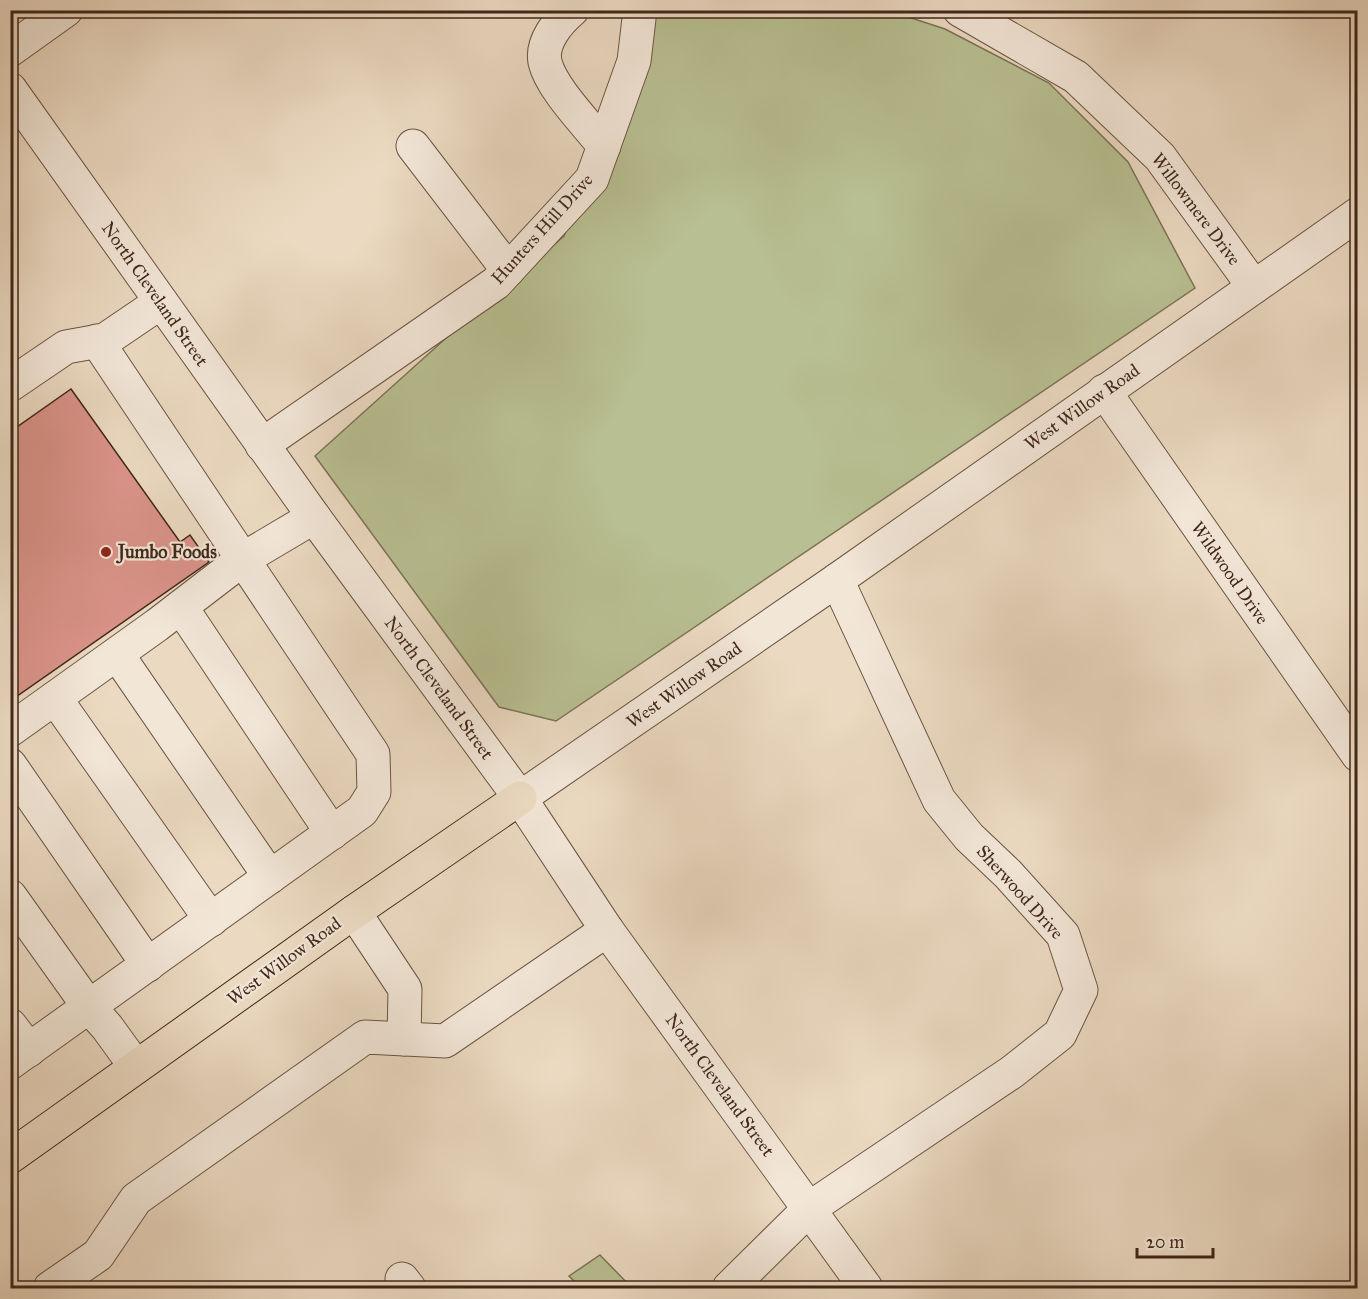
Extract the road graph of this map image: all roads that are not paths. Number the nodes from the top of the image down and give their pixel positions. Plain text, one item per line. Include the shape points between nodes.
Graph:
1 (66, 10) edge
2 (572, 10) edge
3 (640, 10) edge
4 (960, 10) edge
5 (10, 50) edge
6 (10, 89) edge
7 (413, 146) dead end
8 (604, 146) junction
9 (1358, 214) edge
10 (508, 270) junction
11 (1254, 287) junction
12 (161, 302) junction
13 (97, 341) junction
14 (10, 385) edge
15 (1104, 391) junction
16 (262, 445) junction
17 (314, 518) junction
18 (243, 559) junction
19 (837, 580) junction
20 (181, 607) junction
21 (117, 654) junction
22 (55, 698) junction
23 (10, 730) edge
24 (1355, 746) edge
25 (10, 765) edge
26 (520, 798) junction
27 (332, 832) junction
28 (270, 877) junction
29 (10, 896) edge
30 (354, 912) junction
31 (211, 920) junction
32 (607, 930) junction
33 (148, 965) junction
34 (89, 1007) junction
35 (404, 1039) junction
36 (17, 1046) edge
37 (136, 1067) junction
38 (10, 1157) edge
39 (810, 1208) junction
40 (50, 1288) edge
41 (729, 1288) edge
42 (866, 1288) edge

1 - 5 street
2 - 8 street via 559,20 548,41 545,60 554,83
3 - 8 street, Hunters Hill Drive via 634,61
4 - 11 street, Willowmere Drive via 1076,77 1160,157
6 - 12 street, North Cleveland Street
7 - 10 street
8 - 10 street, Hunters Hill Drive via 592,179
9 - 11 street, West Willow Road
10 - 16 street, Hunters Hill Drive via 496,283
11 - 15 street, West Willow Road
12 - 13 street via 105,340
12 - 16 street, North Cleveland Street
13 - 14 street via 66,347
13 - 18 street
15 - 19 street, West Willow Road
15 - 24 street, Wildwood Drive
16 - 17 street, North Cleveland Street
17 - 18 street
17 - 26 street, North Cleveland Street
18 - 20 street
18 - 27 street via 373,754 374,792 362,811
19 - 26 street, West Willow Road
19 - 39 street, Sherwood Drive via 939,800 1063,935 1081,990 1060,1034 1012,1072
20 - 21 street
20 - 27 street
21 - 22 street
21 - 28 street
22 - 23 street
22 - 31 street
25 - 33 street
26 - 30 main road, West Willow Road
26 - 32 street, North Cleveland Street
27 - 28 street
28 - 31 street
29 - 34 street
30 - 35 street via 405,989
30 - 37 main road, West Willow Road
31 - 33 street
32 - 35 street via 445,1041
32 - 39 street, North Cleveland Street
33 - 34 street
34 - 36 street
34 - 37 street
35 - 40 street via 365,1037 136,1199 98,1255
37 - 38 main road, West Willow Road
39 - 41 street, Sherwood Drive
39 - 42 street, North Cleveland Street

